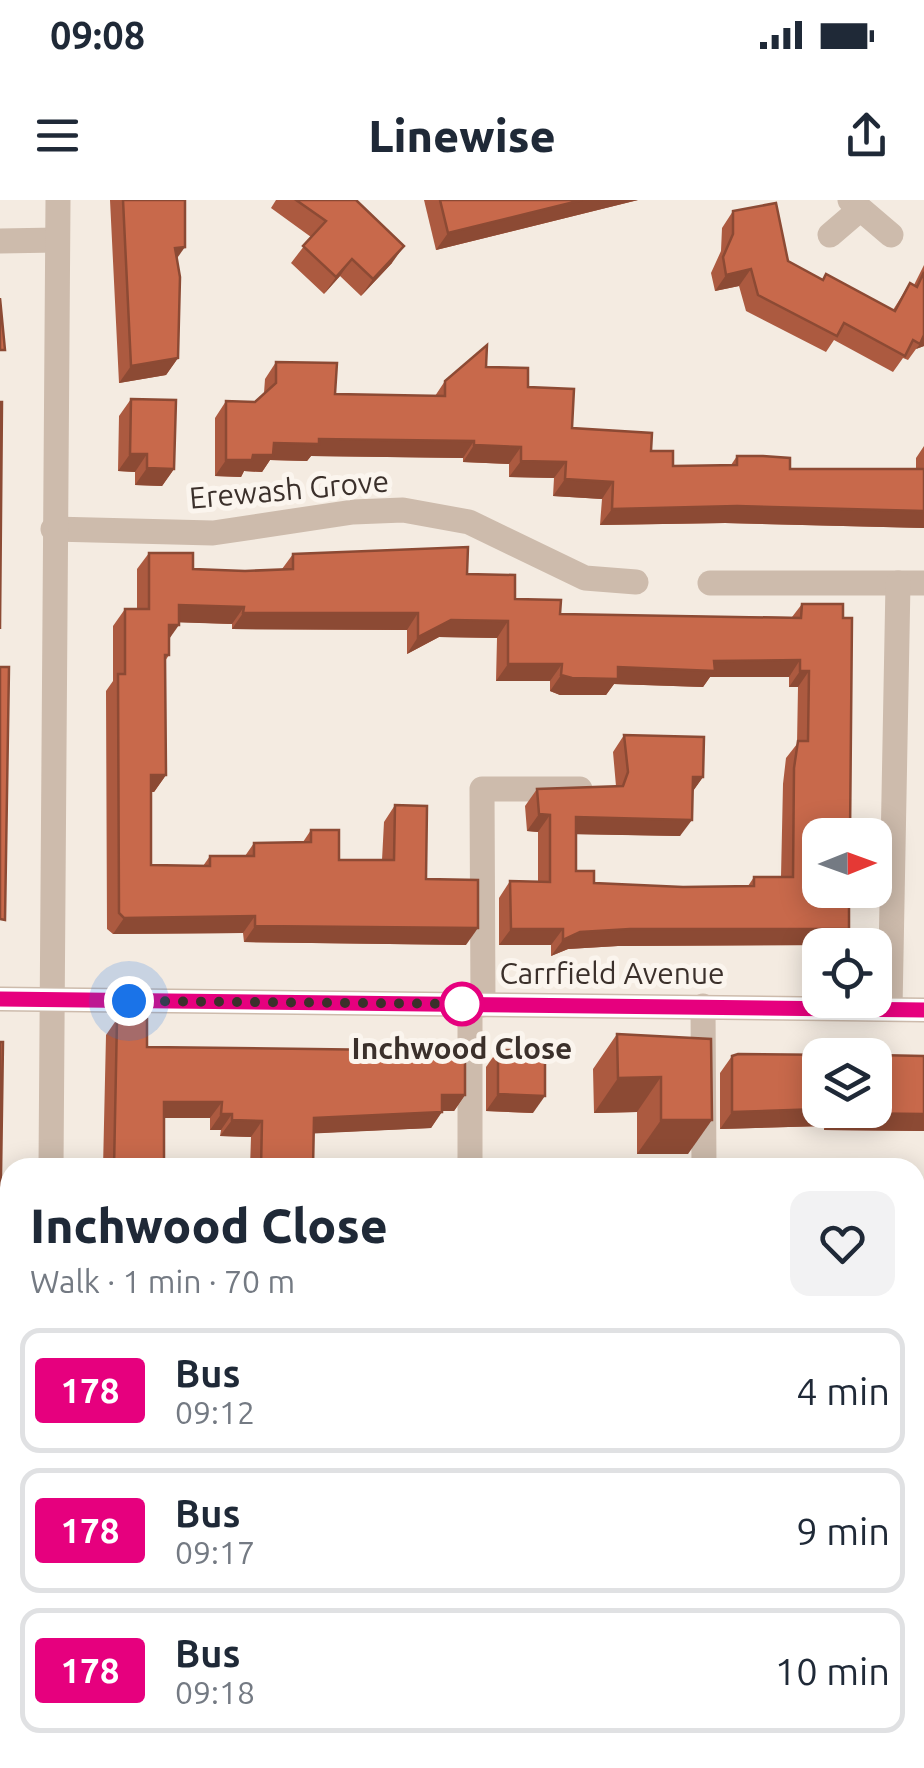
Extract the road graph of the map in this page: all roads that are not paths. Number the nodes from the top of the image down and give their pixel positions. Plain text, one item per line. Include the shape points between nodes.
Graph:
1 (58, 200) edge
2 (854, 205) edge
3 (830, 236) dead end
4 (891, 236) dead end
5 (0, 240) edge
6 (57, 240) junction
7 (53, 530) junction
8 (636, 582) dead end
9 (710, 583) dead end
10 (911, 583) edge
11 (600, 788) edge
12 (892, 968) edge
13 (0, 999) edge
14 (53, 1000) junction
15 (476, 1005) junction
16 (703, 1006) junction
17 (802, 1008) edge
18 (892, 1009) edge
19 (924, 1010) edge
20 (51, 1158) edge
21 (470, 1158) edge
22 (704, 1158) edge

1 - 6 street
2 - 3 street
2 - 4 street
5 - 6 street
6 - 7 street
7 - 8 street, Erewash Grove via 213,532 403,510 493,531 585,578
7 - 14 street
9 - 10 street
10 - 12 street
11 - 15 street via 482,789
13 - 14 street, Carrfield Avenue
14 - 15 street, Carrfield Avenue
14 - 20 street
15 - 16 street, Carrfield Avenue
15 - 21 street
16 - 17 street, Carrfield Avenue
16 - 22 street
18 - 19 street, Carrfield Avenue

